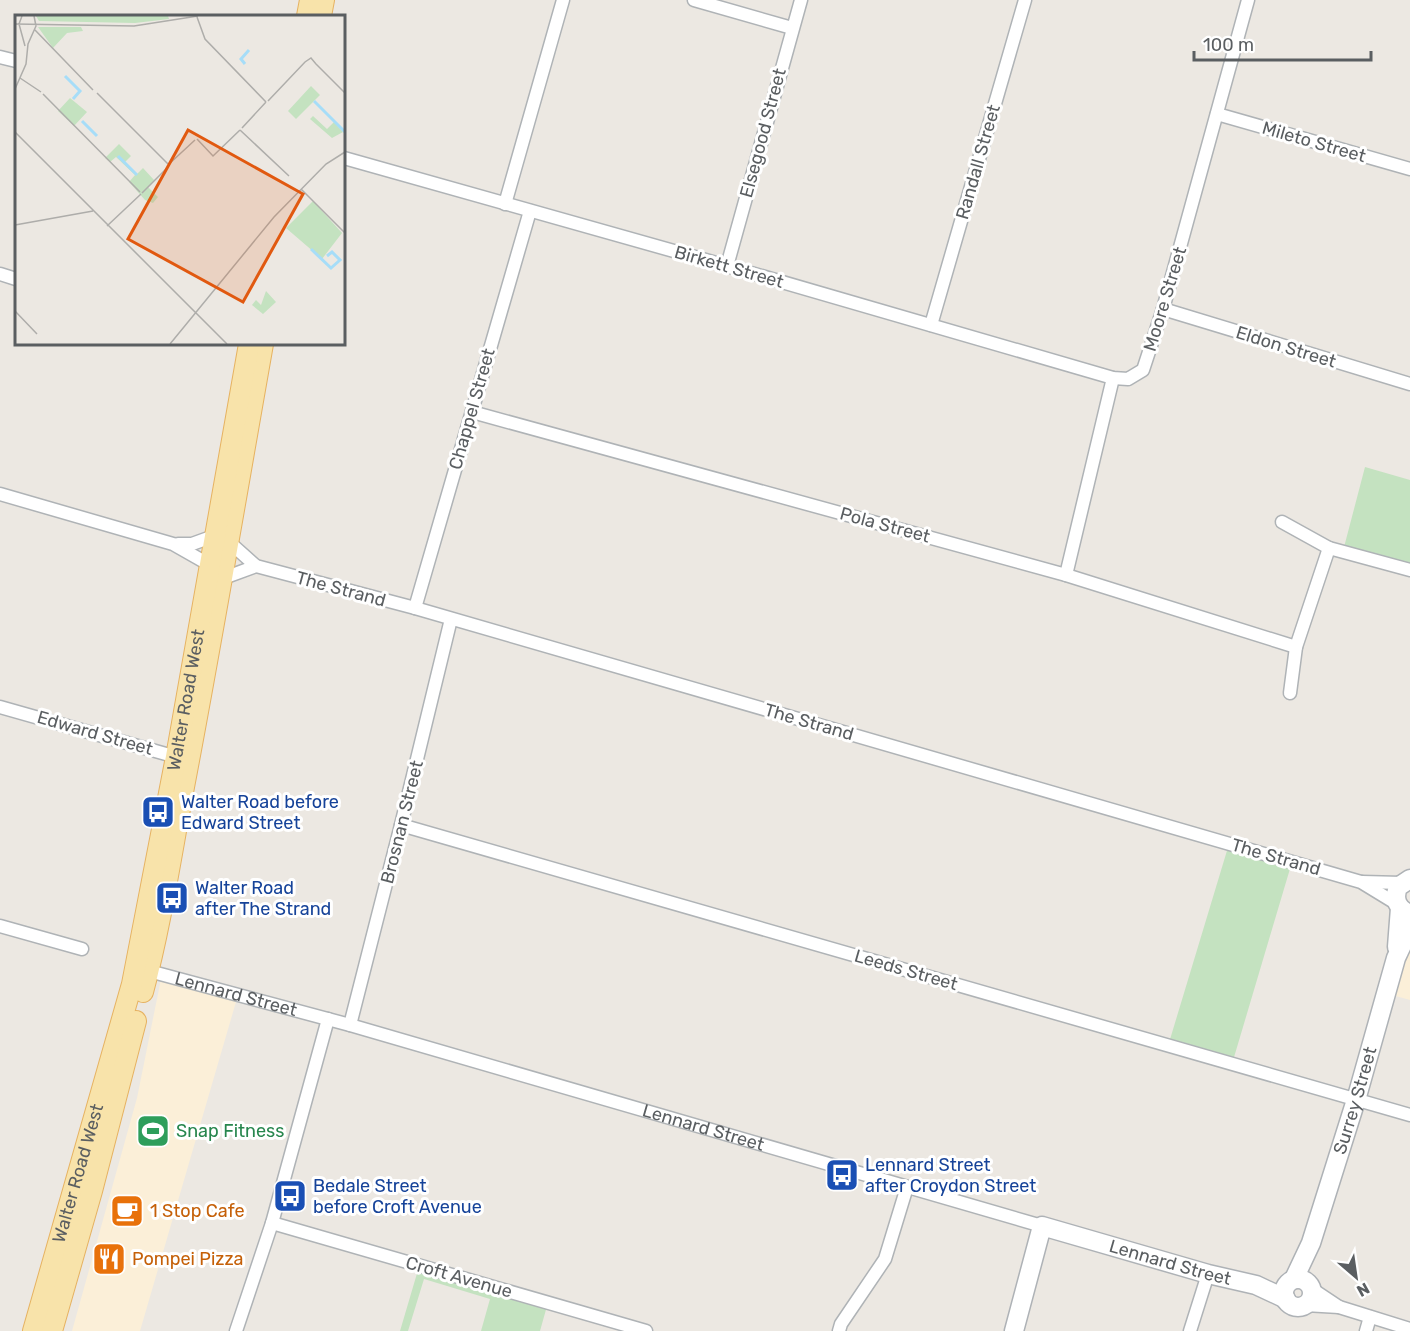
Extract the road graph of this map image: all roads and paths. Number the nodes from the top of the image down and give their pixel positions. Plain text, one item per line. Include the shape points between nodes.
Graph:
1 (310, 0) edge
2 (324, 0) edge
3 (563, 0) edge
4 (694, 0) edge
5 (801, 0) edge
6 (1025, 0) edge
7 (1248, 0) edge
8 (307, 15) edge
9 (321, 15) edge
10 (792, 28) junction
11 (0, 57) edge
12 (15, 61) edge
13 (1217, 114) junction
14 (345, 159) edge
15 (1410, 169) edge
16 (505, 204) junction
17 (530, 211) junction
18 (727, 266) junction
19 (0, 274) edge
20 (15, 279) edge
21 (1163, 309) junction
22 (931, 325) junction
23 (253, 345) edge
24 (1113, 378) junction
25 (1410, 384) edge
26 (472, 412) junction
27 (0, 494) edge
28 (1282, 522) dead end
29 (221, 538) junction
30 (173, 544) junction
31 (1329, 548) junction
32 (256, 566) junction
33 (1410, 570) edge
34 (215, 572) junction
35 (1066, 575) junction
36 (415, 608) junction
37 (451, 618) junction
38 (1296, 647) junction
39 (1290, 693) dead end
40 (0, 706) edge
41 (182, 759) junction
42 (401, 825) junction
43 (1408, 880) edge
44 (1360, 882) junction
45 (1402, 909) edge
46 (0, 926) edge
47 (1410, 928) edge
48 (82, 949) dead end
49 (1396, 958) junction
50 (149, 972) junction
51 (328, 1019) junction
52 (350, 1025) junction
53 (1356, 1100) junction
54 (1410, 1115) edge
55 (907, 1187) junction
56 (272, 1223) junction
57 (1042, 1226) junction
58 (1208, 1274) junction
59 (1299, 1290) junction
60 (1340, 1307) junction
61 (1370, 1317) junction
62 (1410, 1329) edge
63 (33, 1331) edge
64 (52, 1331) edge
65 (236, 1331) edge
66 (646, 1331) edge
67 (839, 1331) edge
68 (1014, 1331) edge
69 (1190, 1331) edge
70 (1366, 1331) edge

1 - 8 main road
2 - 9 main road
3 - 16 street
4 - 10 street
5 - 10 street, Elsegood Street
6 - 22 street, Randall Street
7 - 13 street, Moore Street
10 - 18 street, Elsegood Street
11 - 12 street
13 - 15 street, Mileto Street
13 - 21 street, Moore Street
14 - 16 street, Birkett Street
16 - 17 street, Birkett Street
17 - 18 street, Birkett Street
17 - 26 street, Chappel Street
18 - 22 street, Birkett Street
19 - 20 street
21 - 24 street, Moore Street via 1143,370 1128,379
21 - 25 street, Eldon Street
22 - 24 street, Birkett Street
23 - 29 main road, Walter Road West
24 - 35 street
26 - 35 street, Pola Street
26 - 36 street, Chappel Street
27 - 30 street
28 - 31 street
29 - 30 street
29 - 32 street, The Strand
29 - 34 main road, Walter Road West
30 - 34 street
31 - 33 street
31 - 38 street
32 - 34 street
32 - 36 street, The Strand
34 - 41 main road, Walter Road West
35 - 38 street, Pola Street
36 - 37 street, The Strand
37 - 42 street, Brosnan Street
37 - 44 street, The Strand
38 - 39 street
40 - 41 street, Edward Street
41 - 50 main road, Walter Road West
41 - 63 main road, Walter Road West via 132,984
42 - 52 street, Brosnan Street
42 - 53 street, Leeds Street
43 - 44 street, The Strand
43 - 45 street, Surrey Street via 1396,892
44 - 45 street, The Strand
45 - 49 street, Surrey Street
46 - 48 street
47 - 49 street, Surrey Street
49 - 53 street, Surrey Street
50 - 51 street, Lennard Street
50 - 64 main road, Walter Road West
51 - 52 street, Lennard Street
51 - 56 street
52 - 55 street, Lennard Street
53 - 54 street, Leeds Street
53 - 59 street, Surrey Street
55 - 57 street, Lennard Street
55 - 67 street via 885,1259
56 - 65 street
56 - 66 street, Croft Avenue
57 - 58 street, Lennard Street
57 - 68 street
58 - 59 street, Lennard Street
58 - 69 street
59 - 60 street, Lennard Street
59 - 60 street, Lennard Street
60 - 61 street, Lennard Street
61 - 62 street, Lennard Street
61 - 70 street

